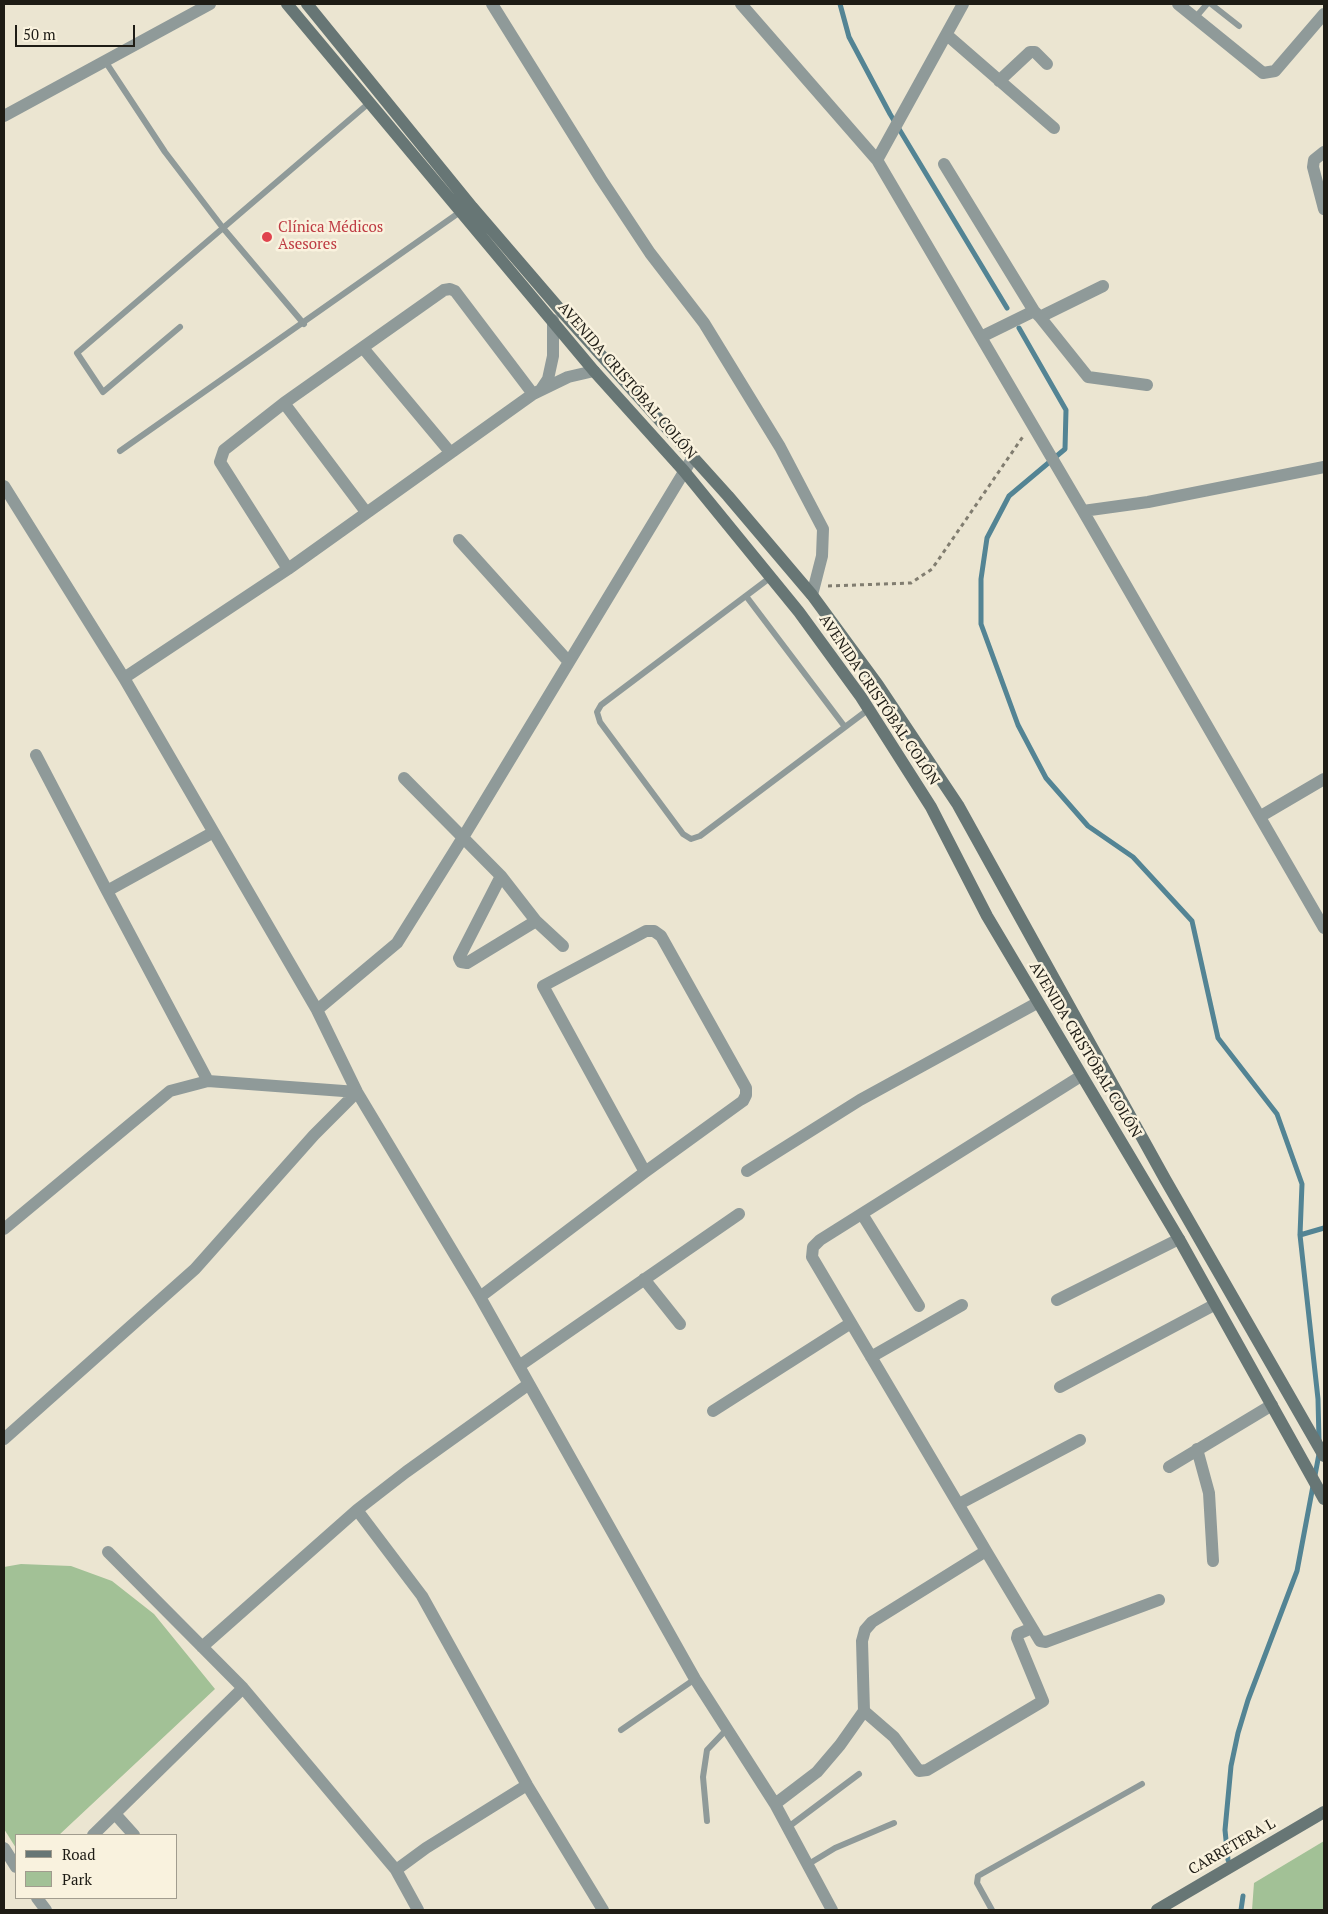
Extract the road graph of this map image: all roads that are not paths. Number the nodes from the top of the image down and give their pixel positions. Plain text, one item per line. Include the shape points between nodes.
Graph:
1 (210, 4) edge
2 (287, 4) edge
3 (307, 4) edge
4 (492, 4) edge
5 (741, 4) edge
6 (963, 4) edge
7 (1178, 4) edge
8 (1209, 4) edge
9 (1324, 14) edge
10 (1195, 18) junction
11 (1239, 26) dead end
12 (947, 35) junction
13 (105, 61) junction
14 (1047, 64) dead end
15 (999, 81) junction
16 (369, 103) junction
17 (4, 116) edge
18 (1054, 128) dead end
19 (1324, 152) edge
20 (877, 160) junction
21 (944, 164) dead end
22 (1324, 209) edge
23 (460, 212) junction
24 (223, 228) junction
25 (1103, 286) dead end
26 (1037, 314) junction
27 (553, 320) junction
28 (304, 324) junction
29 (180, 327) dead end
30 (981, 337) junction
31 (363, 348) junction
32 (594, 371) junction
33 (1147, 385) dead end
34 (537, 391) junction
35 (284, 403) junction
36 (120, 452) dead end
37 (450, 452) junction
38 (693, 457) junction
39 (1324, 467) edge
40 (684, 471) junction
41 (4, 486) edge
42 (15, 506) junction
43 (1084, 511) junction
44 (366, 512) junction
45 (4, 513) edge
46 (459, 540) dead end
47 (288, 569) junction
48 (771, 577) junction
49 (813, 591) junction
50 (746, 596) junction
51 (568, 661) junction
52 (124, 678) junction
53 (868, 709) junction
54 (845, 727) junction
55 (36, 755) dead end
56 (404, 778) dead end
57 (1324, 779) edge
58 (1261, 816) junction
59 (212, 833) junction
60 (462, 839) junction
61 (501, 876) junction
62 (107, 891) junction
63 (536, 921) junction
64 (1324, 928) edge
65 (563, 946) dead end
66 (1037, 1003) junction
67 (317, 1010) junction
68 (1081, 1076) junction
69 (208, 1080) junction
70 (357, 1092) junction
71 (747, 1171) dead end
72 (645, 1172) junction
73 (739, 1214) dead end
74 (862, 1214) junction
75 (4, 1229) edge
76 (1179, 1240) junction
77 (644, 1279) junction
78 (480, 1297) junction
79 (1057, 1300) dead end
80 (962, 1305) dead end
81 (1214, 1305) junction
82 (919, 1306) dead end
83 (851, 1323) junction
84 (680, 1324) dead end
85 (871, 1357) junction
86 (519, 1366) junction
87 (529, 1384) junction
88 (1060, 1387) dead end
89 (1272, 1405) junction
90 (713, 1411) dead end
91 (4, 1439) edge
92 (1080, 1440) dead end
93 (1197, 1449) junction
94 (1324, 1456) edge
95 (1168, 1467) dead end
96 (1324, 1499) edge
97 (958, 1504) junction
98 (358, 1510) junction
99 (986, 1551) junction
100 (108, 1552) dead end
101 (1213, 1561) dead end
102 (1159, 1600) dead end
103 (1032, 1628) junction
104 (202, 1647) junction
105 (695, 1679) junction
106 (243, 1688) junction
107 (864, 1711) junction
108 (727, 1729) junction
109 (621, 1730) dead end
110 (859, 1774) dead end
111 (1142, 1784) dead end
112 (527, 1785) junction
113 (774, 1804) junction
114 (1324, 1812) edge
115 (116, 1815) junction
116 (707, 1821) dead end
117 (894, 1823) dead end
118 (787, 1828) junction
119 (94, 1834) edge
120 (133, 1834) edge
121 (4, 1848) edge
122 (15, 1865) edge
123 (807, 1865) junction
124 (396, 1870) junction
125 (38, 1899) edge
126 (46, 1910) edge
127 (418, 1910) edge
128 (603, 1910) edge
129 (832, 1910) edge
130 (992, 1910) edge
131 (1156, 1910) edge

1 - 13 street
2 - 16 street, AVENIDA CRISTÓBAL COLÓN
3 - 38 street, AVENIDA CRISTÓBAL COLÓN via 484,221
4 - 49 street via 601,179 650,253 704,324 780,448 823,529 822,556
5 - 20 street
6 - 12 street
7 - 10 street
8 - 10 lane
8 - 11 lane
9 - 10 street via 1270,73 1263,73
12 - 15 street
12 - 20 street
13 - 17 street
13 - 24 lane via 164,152
14 - 15 street via 1035,52 1030,52
15 - 18 street
16 - 23 street, AVENIDA CRISTÓBAL COLÓN
16 - 24 lane
19 - 22 street via 1314,160 1313,167
20 - 30 street
21 - 26 street
23 - 27 street, AVENIDA CRISTÓBAL COLÓN
23 - 28 lane
24 - 28 lane
24 - 29 lane via 77,353 103,392
25 - 26 street
26 - 30 street
26 - 33 street via 1088,377
27 - 32 street, AVENIDA CRISTÓBAL COLÓN
27 - 34 street via 553,356 548,379
28 - 36 lane
30 - 43 street
31 - 34 street via 444,290 450,289 455,291
31 - 35 street
31 - 37 street
32 - 34 street via 568,377
32 - 40 street, AVENIDA CRISTÓBAL COLÓN
34 - 37 street
35 - 44 street
35 - 47 street via 224,450 220,462
37 - 44 street
38 - 40 street
38 - 49 street, AVENIDA CRISTÓBAL COLÓN
39 - 43 street via 1148,502
40 - 48 street, AVENIDA CRISTÓBAL COLÓN
40 - 51 street
41 - 42 street
42 - 45 street
42 - 52 street
43 - 58 street
44 - 47 street
46 - 51 street
47 - 52 street
48 - 50 lane
48 - 53 street, AVENIDA CRISTÓBAL COLÓN
49 - 94 street, AVENIDA CRISTÓBAL COLÓN via 958,805 1160,1170
50 - 54 lane
50 - 54 lane via 601,704 597,712 600,722 683,834 690,839 700,836
51 - 60 street
52 - 59 street
53 - 54 lane
53 - 66 street, AVENIDA CRISTÓBAL COLÓN via 931,807 987,916
55 - 62 street
56 - 60 street
57 - 58 street
58 - 64 street
59 - 62 street
59 - 67 street
60 - 61 street
60 - 67 street via 397,943
61 - 63 street
61 - 63 street via 459,958 461,962 467,963
62 - 69 street
63 - 65 street
66 - 68 street, AVENIDA CRISTÓBAL COLÓN
66 - 71 street via 860,1100
67 - 70 street
68 - 74 street
68 - 76 street, AVENIDA CRISTÓBAL COLÓN
69 - 70 street
69 - 75 street via 170,1091
70 - 78 street
70 - 91 street via 314,1135 195,1269
72 - 72 street via 543,986 646,931 654,931 661,936 746,1088 746,1095 743,1101
72 - 78 street
73 - 77 street
74 - 82 street
74 - 83 street via 820,1240 813,1248 812,1257
76 - 79 street
76 - 81 street, AVENIDA CRISTÓBAL COLÓN
77 - 84 street
77 - 86 street
78 - 86 street
80 - 85 street
81 - 88 street
81 - 89 street, AVENIDA CRISTÓBAL COLÓN
83 - 85 street
83 - 90 street
85 - 97 street
86 - 87 street
87 - 98 street
87 - 105 street
89 - 93 street
89 - 96 street, AVENIDA CRISTÓBAL COLÓN
92 - 97 street
93 - 95 street
93 - 101 street via 1209,1493
97 - 99 street
98 - 104 street
98 - 112 street via 422,1596
99 - 103 street
99 - 107 street via 872,1622 865,1630 862,1642
100 - 104 street
102 - 103 street via 1046,1642 1040,1642
103 - 107 street via 1016,1638 1042,1701 927,1770 919,1771 894,1737
104 - 106 street
105 - 108 street
105 - 109 lane
106 - 115 street
106 - 124 street
107 - 113 street via 816,1772
108 - 113 street
108 - 116 lane via 707,1750 703,1777
110 - 118 lane
111 - 130 lane via 978,1876 977,1883
112 - 124 street
112 - 128 street
113 - 118 street
114 - 131 street, CARRETERA L
115 - 119 street
115 - 120 street
117 - 123 lane via 835,1848
118 - 123 street
121 - 122 street
123 - 129 street
124 - 127 street
125 - 126 street

